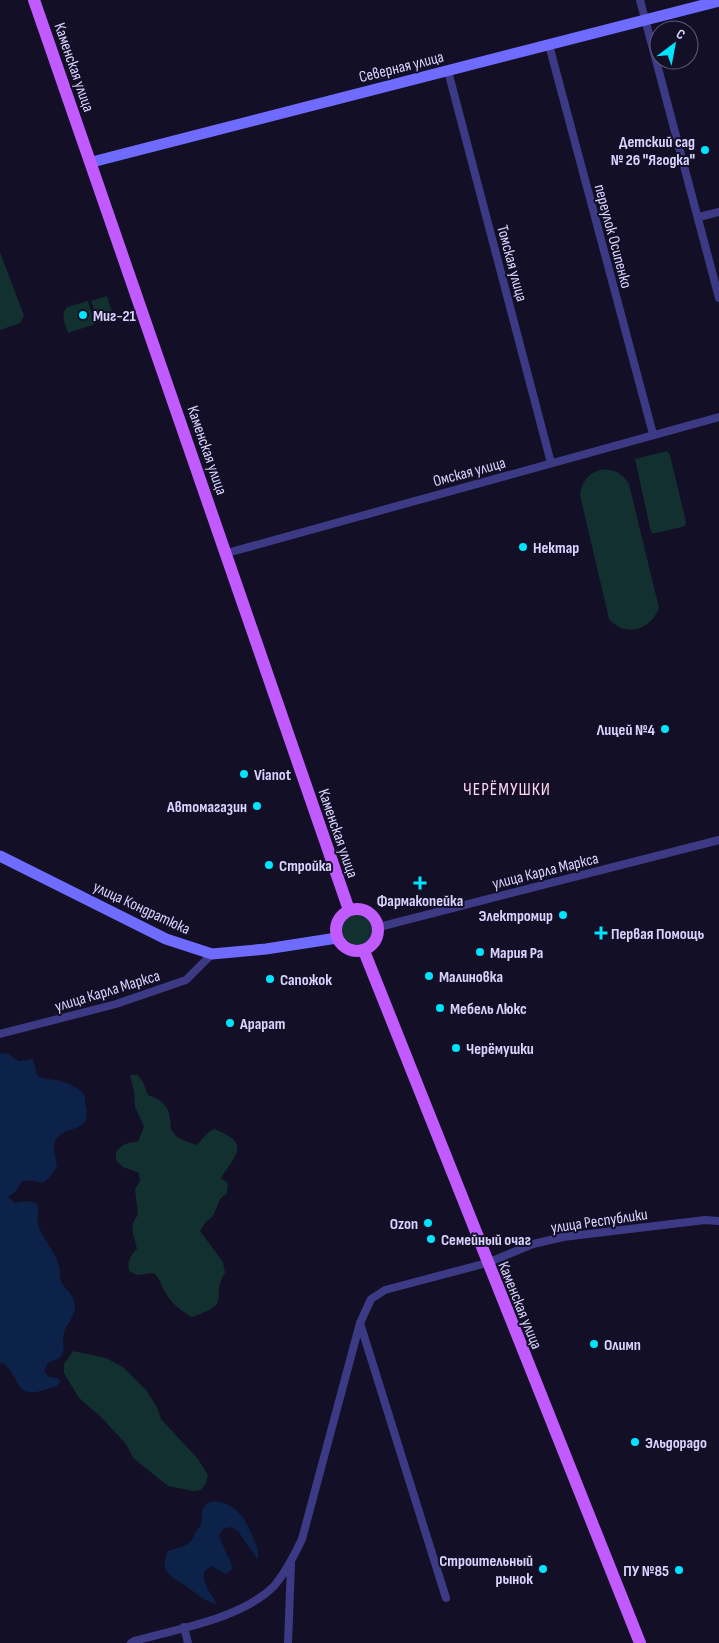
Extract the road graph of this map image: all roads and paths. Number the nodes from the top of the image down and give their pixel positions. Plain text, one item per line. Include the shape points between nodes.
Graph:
1 (34, 0) edge
2 (640, 0) edge
3 (719, 1) edge
4 (645, 20) junction
5 (549, 45) junction
6 (448, 71) junction
7 (92, 162) junction
8 (719, 212) edge
9 (699, 217) junction
10 (719, 298) edge
11 (719, 417) edge
12 (654, 434) junction
13 (551, 463) junction
14 (226, 553) junction
15 (719, 840) edge
16 (0, 856) edge
17 (349, 910) junction
18 (379, 927) junction
19 (337, 938) junction
20 (364, 950) junction
21 (212, 954) junction
22 (0, 1034) edge
23 (719, 1221) edge
24 (487, 1263) junction
25 (360, 1322) junction
26 (290, 1564) junction
27 (446, 1598) dead end
28 (184, 1627) junction
29 (131, 1643) edge
30 (188, 1643) edge
31 (288, 1643) edge
32 (640, 1643) edge

1 - 7 main road, Каменская улица
2 - 4 street
3 - 4 street, Северная улица
4 - 5 street, Северная улица
4 - 9 street
5 - 6 street, Северная улица
5 - 12 street, переулок Осипенко
6 - 7 street, Северная улица
6 - 13 street, Томская улица
7 - 14 main road, Каменская улица
8 - 9 street
9 - 10 street
11 - 12 street, Омская улица
12 - 13 street, Омская улица
13 - 14 street, Омская улица
14 - 17 main road, Каменская улица
15 - 18 street, улица Карла Маркса
16 - 21 street, улица Кондратюка via 166,939
17 - 18 main road via 368,911
17 - 19 main road via 336,925
18 - 20 main road via 377,939
19 - 20 main road via 345,948 358,952
19 - 21 street, улица Кондратюка
20 - 24 main road, Каменская улица
21 - 22 street, улица Карла Маркса via 186,980 116,1004
23 - 24 street, улица Республики via 563,1237 532,1244
24 - 25 street, улица Республики via 385,1290 371,1299
24 - 32 main road, Каменская улица
25 - 26 street, улица Республики via 302,1540
25 - 27 street
26 - 28 street via 273,1586 253,1602 234,1613
26 - 31 street
28 - 29 street
28 - 30 street

